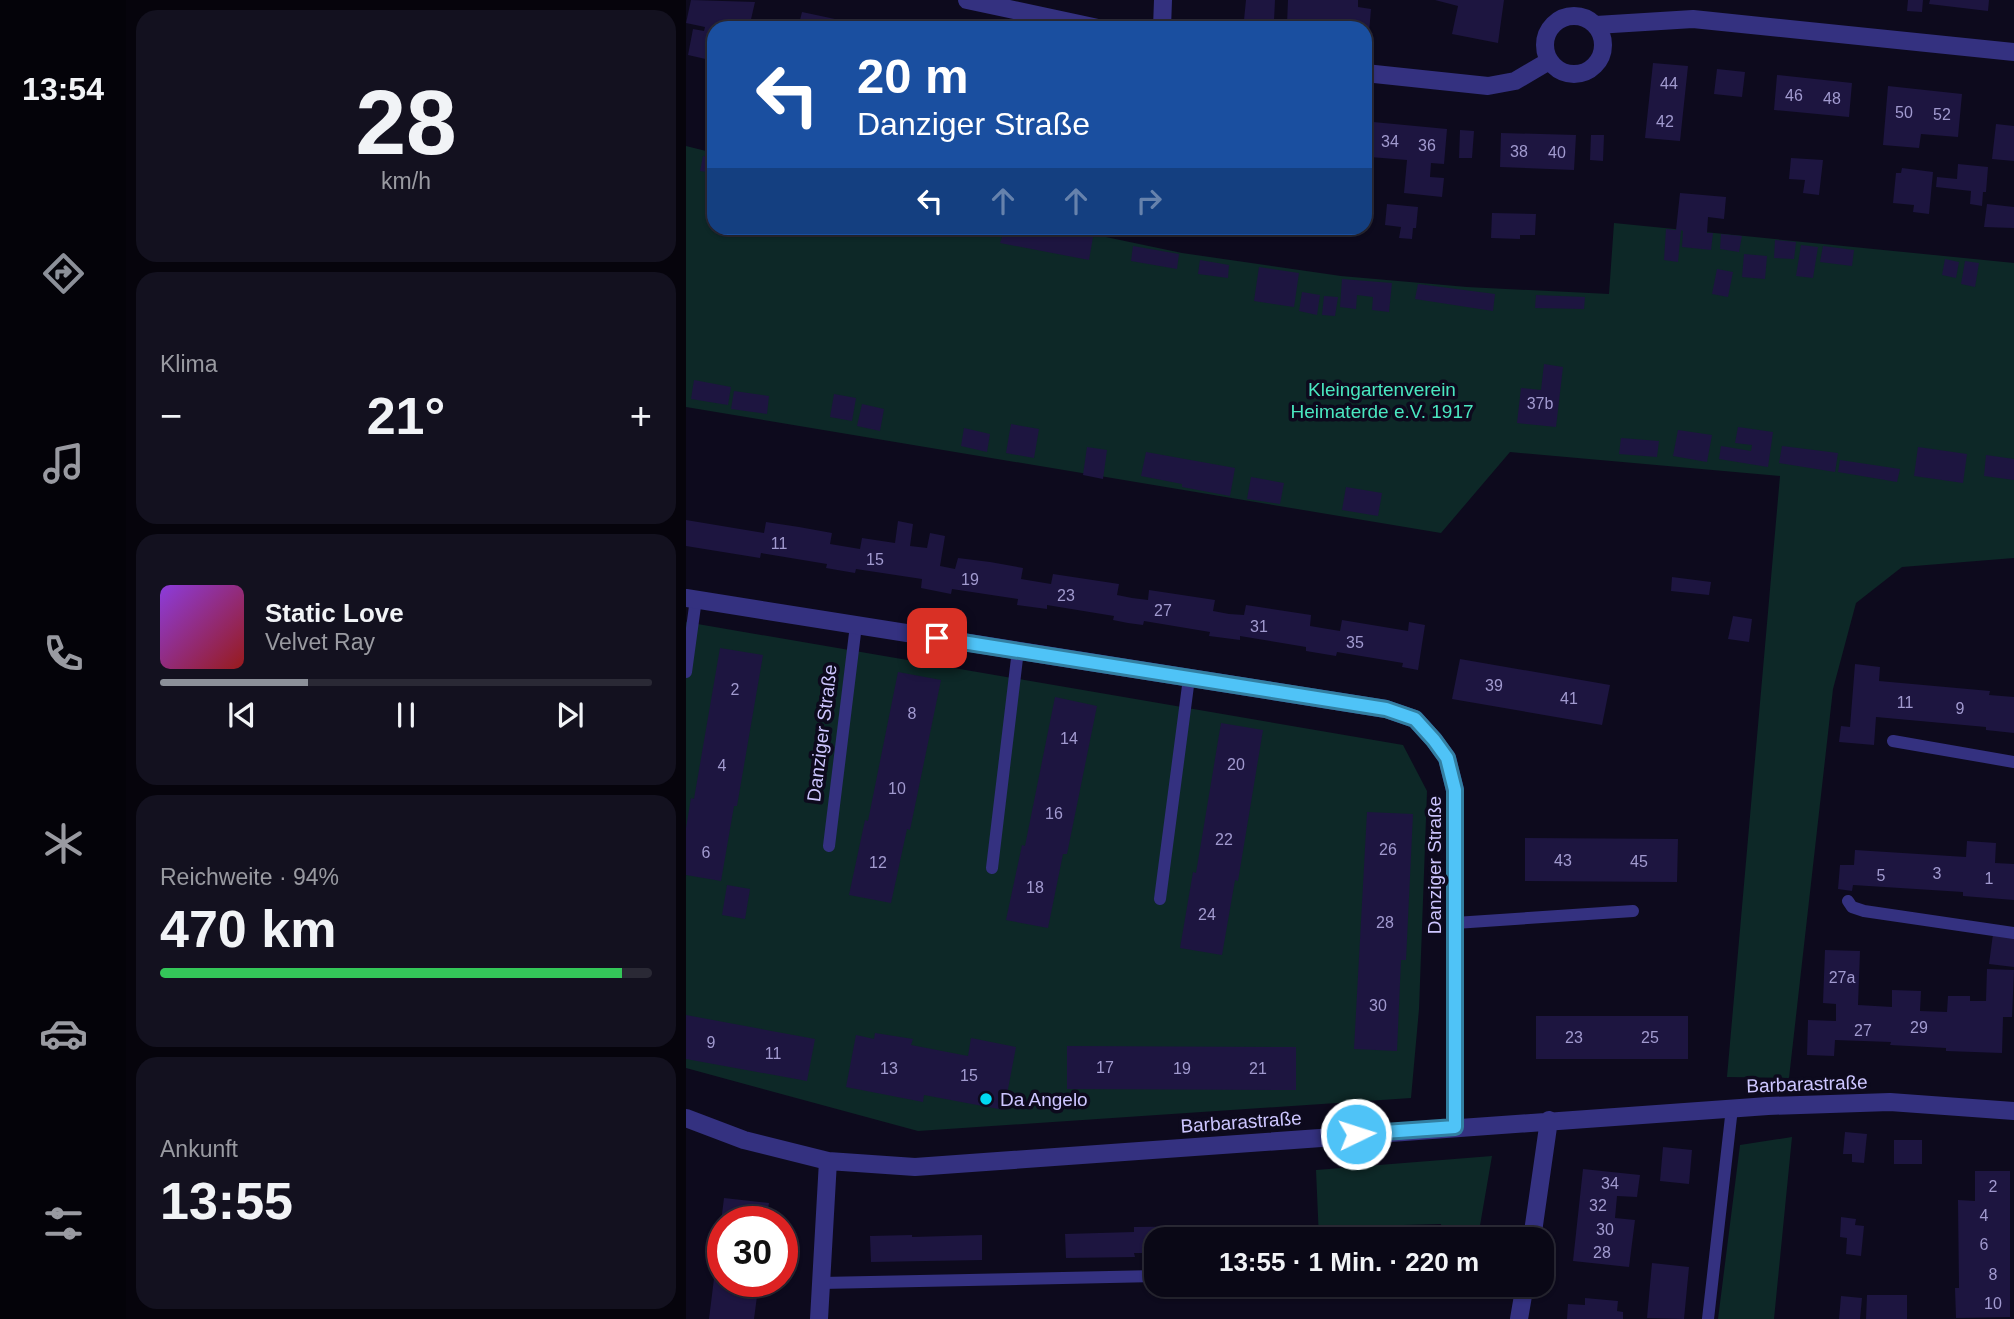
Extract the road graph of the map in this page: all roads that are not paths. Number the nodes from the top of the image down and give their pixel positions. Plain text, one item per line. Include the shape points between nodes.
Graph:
1 (967, 0) edge
2 (1163, 0) edge
3 (1566, 8) edge
4 (1065, 21) edge
5 (1162, 21) edge
6 (1596, 25) junction
7 (2014, 52) edge
8 (1549, 61) junction
9 (1372, 74) edge
10 (691, 599) edge
11 (856, 625) junction
12 (1018, 650) junction
13 (686, 671) edge
14 (1189, 678) junction
15 (1893, 741) dead end
16 (2014, 762) edge
17 (829, 846) dead end
18 (992, 868) dead end
19 (1160, 899) dead end
20 (1848, 901) dead end
21 (1633, 911) dead end
22 (1455, 923) junction
23 (2014, 933) edge
24 (1732, 1108) junction
25 (2014, 1111) edge
26 (686, 1118) edge
27 (1549, 1120) junction
28 (1455, 1127) junction
29 (828, 1161) junction
30 (1534, 1227) edge
31 (1144, 1276) edge
32 (821, 1283) junction
33 (1523, 1297) edge
34 (819, 1319) edge
35 (1519, 1319) edge
36 (1708, 1319) edge

1 - 4 street
2 - 5 street
3 - 6 street
3 - 8 street via 1546,35
6 - 7 street via 1693,19
6 - 8 street via 1603,49 1588,71 1574,75 1559,71
8 - 9 street via 1515,81 1489,86
10 - 11 street, Danziger Straße
10 - 13 lane, Danziger Straße
11 - 12 street, Danziger Straße
11 - 17 lane, Danziger Straße
12 - 14 street, Danziger Straße
12 - 18 lane
14 - 19 lane
14 - 22 street, Danziger Straße via 1386,709 1415,719 1447,758 1455,790
15 - 16 lane
20 - 23 lane via 1864,911
21 - 22 lane
22 - 28 street, Danziger Straße
24 - 25 street, Barbarastraße via 1890,1102
24 - 27 street, Barbarastraße
24 - 36 lane
26 - 29 street, Barbarastraße via 744,1140
27 - 28 street, Barbarastraße
27 - 30 street
28 - 29 street, Barbarastraße via 915,1167
29 - 32 street
31 - 32 lane
32 - 34 street
33 - 35 street

